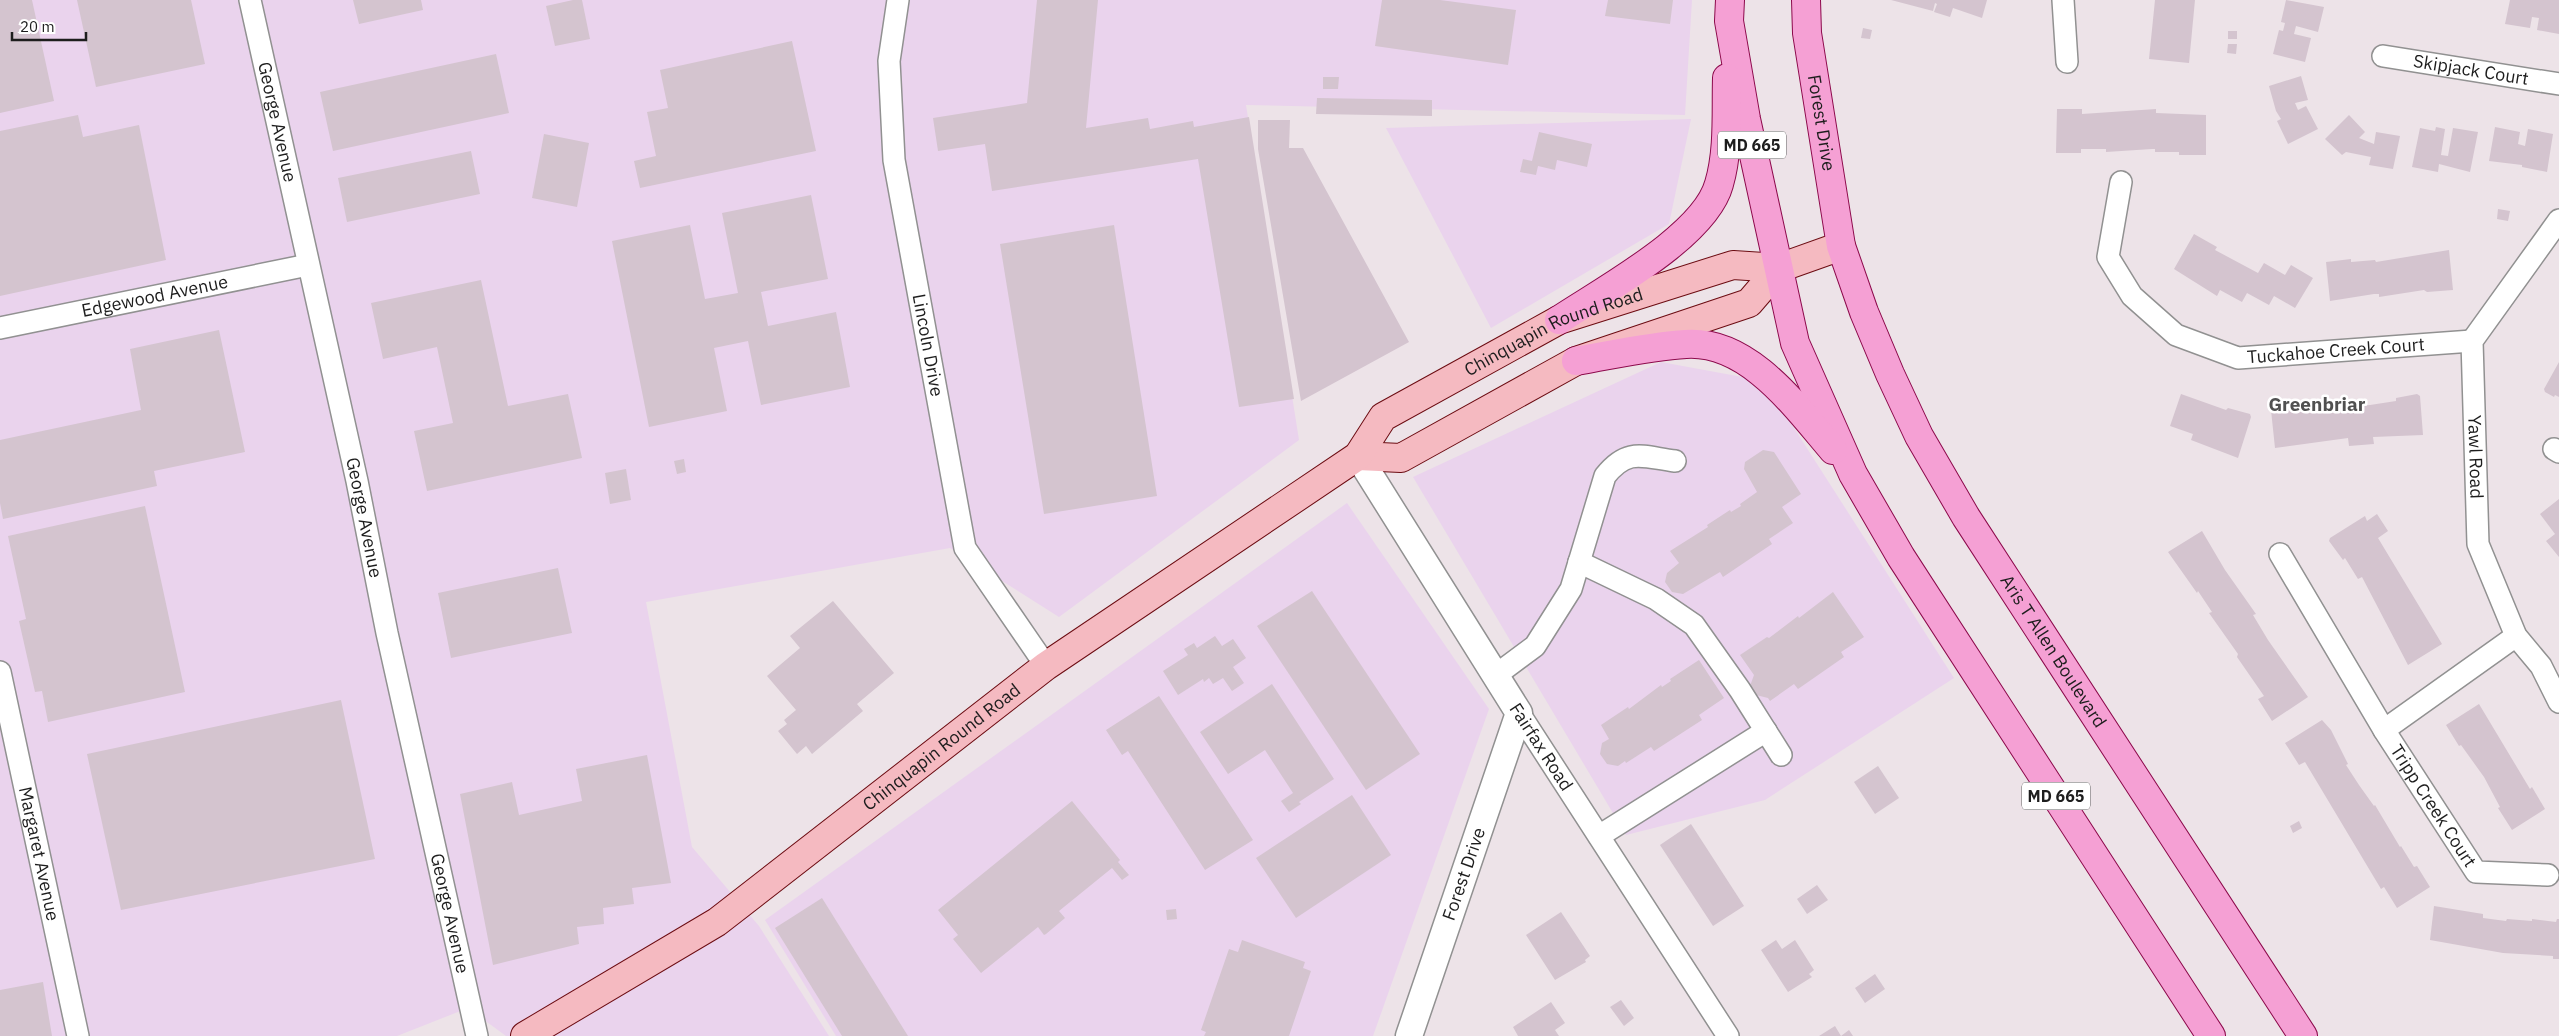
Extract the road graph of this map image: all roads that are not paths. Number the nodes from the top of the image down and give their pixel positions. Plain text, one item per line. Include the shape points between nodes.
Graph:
1 (250, 0) edge
2 (898, 0) edge
3 (1806, 0) edge
4 (2063, 0) edge
5 (1730, 11) edge
6 (2384, 56) dead end
7 (2067, 62) dead end
8 (2559, 84) edge
9 (2121, 182) dead end
10 (2559, 220) edge
11 (1841, 246) junction
12 (308, 265) junction
13 (1779, 268) junction
14 (1559, 320) junction
15 (0, 328) edge
16 (2472, 341) junction
17 (1576, 361) junction
18 (1358, 456) junction
19 (1675, 461) dead end
20 (1853, 474) junction
21 (2280, 554) dead end
22 (1579, 562) junction
23 (2516, 636) junction
24 (1046, 666) junction
25 (0, 672) edge
26 (1496, 675) junction
27 (2559, 702) edge
28 (1519, 713) junction
29 (2384, 730) junction
30 (1766, 731) junction
31 (1780, 755) dead end
32 (1599, 836) junction
33 (2548, 875) dead end
34 (78, 1036) edge
35 (477, 1036) edge
36 (525, 1036) edge
37 (1410, 1036) edge
38 (1728, 1036) edge
39 (2212, 1036) edge
40 (2303, 1036) edge

1 - 12 street, George Avenue
2 - 24 street, Lincoln Drive via 888,61 894,160 965,548
3 - 11 main road, Forest Drive via 1807,33
4 - 7 street
5 - 13 main road, MD 665 via 1746,120
5 - 14 main road via 1724,158 1719,186 1704,214 1678,240
6 - 8 street, Skipjack Court
9 - 16 street, Tuckahoe Creek Court via 2108,257 2132,296 2176,335 2238,358
10 - 16 street
11 - 13 main road, Chinquapin Round Road
11 - 40 main road, Aris T Allen Boulevard via 1890,374 1919,436 1966,517
12 - 15 street, Edgewood Avenue
12 - 35 street, George Avenue via 358,481 387,633
13 - 14 main road, Chinquapin Round Road via 1732,264
13 - 17 main road, Chinquapin Round Road via 1749,303
13 - 20 main road, MD 665 via 1795,343
14 - 18 main road, Chinquapin Round Road via 1383,417
16 - 23 street, Yawl Road via 2478,544
17 - 18 main road, Chinquapin Round Road via 1400,458
17 - 20 main road via 1687,344 1716,348 1740,358 1784,392
18 - 24 main road, Chinquapin Round Road
18 - 26 street, Fairfax Road
19 - 22 street via 1631,456 1616,461 1605,476
20 - 39 main road, MD 665 via 1900,557
21 - 29 street, Tripp Creek Court
22 - 26 street via 1571,588 1535,646
22 - 30 street via 1656,599 1694,625
23 - 27 street, Yawl Road via 2542,666
23 - 29 street, Tripp Creek Court
24 - 36 main road, Chinquapin Round Road via 717,922
25 - 34 street, Margaret Avenue
26 - 28 street, Fairfax Road
28 - 32 street, Fairfax Road
28 - 37 street, Forest Drive
29 - 33 street, Tripp Creek Court via 2476,872
30 - 31 street
30 - 32 street
32 - 38 street, Fairfax Road

